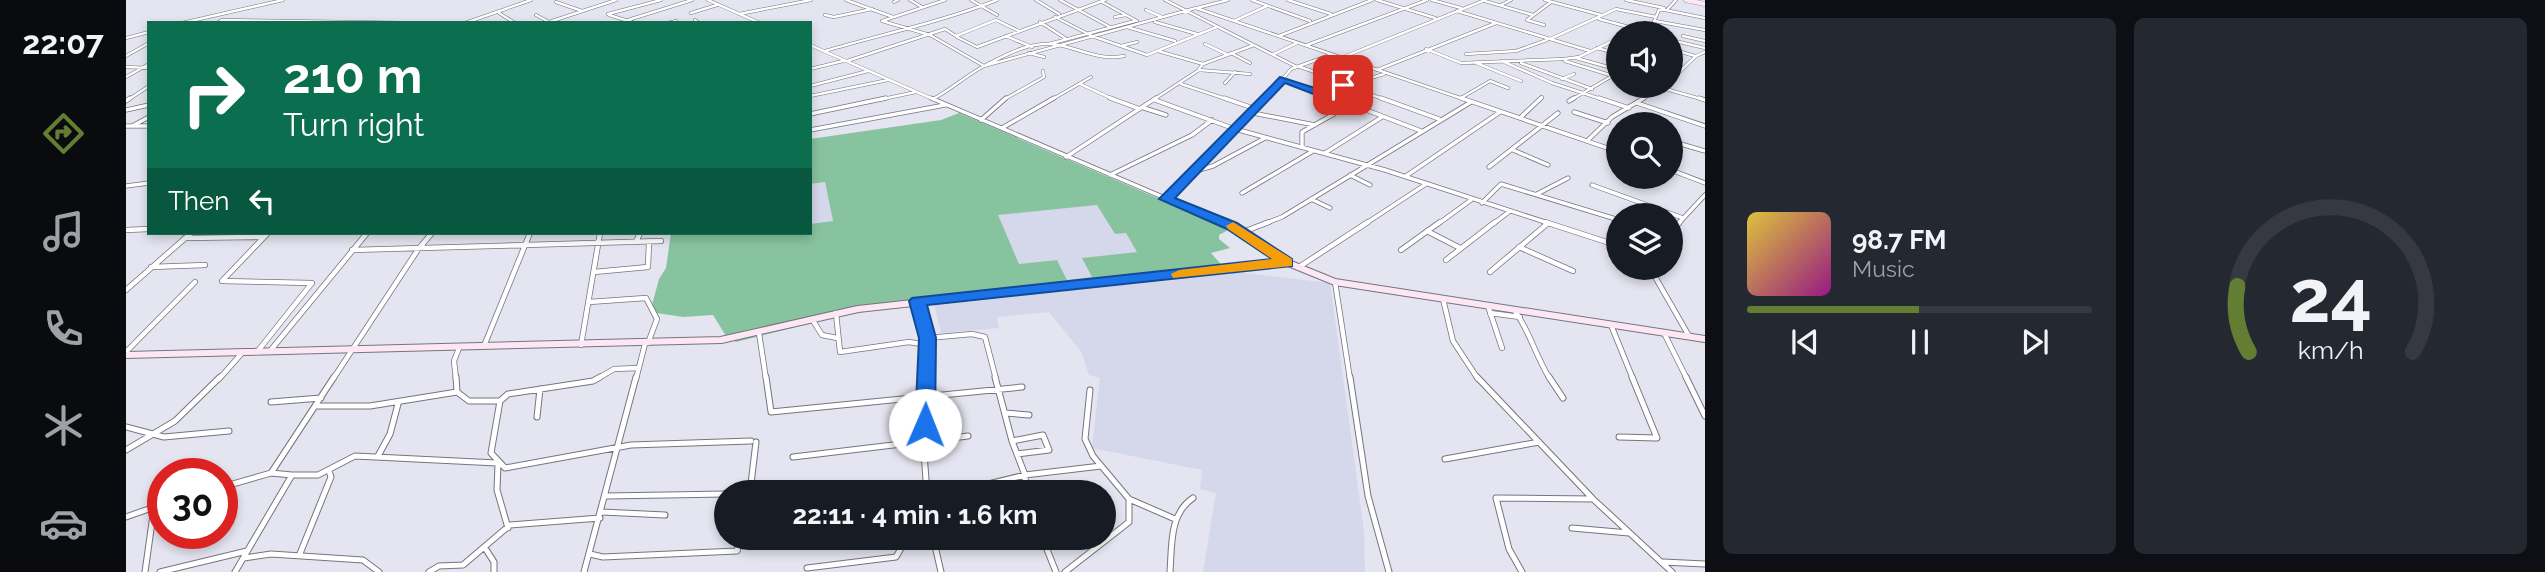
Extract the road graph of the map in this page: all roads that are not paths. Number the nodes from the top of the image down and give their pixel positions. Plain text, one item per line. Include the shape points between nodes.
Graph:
1 (283, 0) edge
2 (531, 0) edge
3 (616, 0) edge
4 (661, 0) edge
5 (692, 0) edge
6 (716, 0) edge
7 (811, 0) edge
8 (846, 0) edge
9 (898, 0) edge
10 (910, 0) edge
11 (945, 0) edge
12 (971, 0) edge
13 (997, 0) edge
14 (1036, 0) edge
15 (1060, 0) edge
16 (1165, 0) edge
17 (1228, 0) edge
18 (1252, 0) edge
19 (1289, 0) edge
20 (1372, 0) edge
21 (1377, 0) edge
22 (1427, 0) edge
23 (1432, 0) edge
24 (1485, 0) edge
25 (1511, 0) edge
26 (1545, 0) edge
27 (1626, 0) edge
28 (1676, 0) edge
29 (1686, 0) edge
30 (709, 1) edge
31 (1102, 1) edge
32 (556, 2) dead end
33 (894, 2) dead end
34 (1551, 2) junction
35 (1644, 4) junction
36 (1705, 4) edge
37 (719, 5) junction
38 (1500, 5) junction
39 (980, 6) junction
40 (1268, 6) junction
41 (922, 7) junction
42 (1196, 8) junction
43 (1462, 8) junction
44 (874, 9) junction
45 (1076, 9) junction
46 (1404, 9) junction
47 (1667, 9) junction
48 (1146, 10) dead end
49 (1455, 10) junction
50 (1186, 11) junction
51 (498, 12) junction
52 (583, 12) junction
53 (691, 13) dead end
54 (739, 13) junction
55 (1638, 13) junction
56 (536, 15) dead end
57 (825, 15) dead end
58 (997, 15) dead end
59 (1126, 15) junction
60 (1332, 15) junction
61 (1533, 15) junction
62 (1057, 16) junction
63 (1602, 16) junction
64 (1115, 17) dead end
65 (894, 18) junction
66 (1163, 18) junction
67 (1705, 18) edge
68 (1436, 19) junction
69 (1598, 19) junction
70 (1656, 19) junction
71 (628, 20) joint
72 (192, 21) edge
73 (471, 21) edge
74 (512, 21) edge
75 (547, 21) edge
76 (552, 21) edge
77 (756, 21) edge
78 (1137, 21) junction
79 (1152, 21) junction
80 (1311, 21) junction
81 (1606, 21) edge
82 (1040, 22) junction
83 (1233, 22) junction
84 (1496, 23) junction
85 (1544, 25) dead end
86 (1112, 27) junction
87 (1127, 27) junction
88 (1217, 27) junction
89 (905, 28) junction
90 (1117, 30) junction
91 (1705, 30) edge
92 (1019, 31) junction
93 (147, 33) edge
94 (1198, 34) junction
95 (930, 35) junction
96 (1090, 35) junction
97 (955, 36) junction
98 (1006, 36) junction
99 (1684, 36) dead end
100 (1278, 37) junction
101 (126, 38) edge
102 (1066, 38) junction
103 (1549, 39) junction
104 (1176, 41) junction
105 (1705, 41) edge
106 (1138, 42) dead end
107 (1297, 43) junction
108 (147, 44) edge
109 (1048, 44) junction
110 (1205, 44) dead end
111 (1606, 44) edge
112 (1683, 44) edge
113 (1255, 45) junction
114 (812, 46) edge
115 (1055, 46) junction
116 (1120, 46) junction
117 (1306, 46) junction
118 (1033, 47) junction
119 (1597, 48) junction
120 (1426, 49) junction
121 (1606, 50) edge
122 (1705, 50) edge
123 (824, 51) junction
124 (1158, 51) junction
125 (1590, 51) junction
126 (1683, 52) edge
127 (1028, 53) junction
128 (1228, 54) junction
129 (1273, 54) junction
130 (1466, 54) dead end
131 (1330, 55) junction
132 (1124, 56) dead end
133 (1697, 56) junction
134 (126, 57) edge
135 (1044, 57) dead end
136 (1575, 57) junction
137 (1340, 58) junction
138 (1705, 58) edge
139 (1560, 59) junction
140 (846, 61) junction
141 (1501, 61) junction
142 (1518, 61) junction
143 (1250, 63) dead end
144 (1476, 63) junction
145 (1203, 64) junction
146 (985, 65) junction
147 (126, 67) edge
148 (147, 67) edge
149 (1298, 67) junction
150 (1606, 67) edge
151 (142, 68) junction
152 (812, 69) edge
153 (1683, 69) edge
154 (1199, 70) junction
155 (1377, 70) junction
156 (869, 71) junction
157 (1044, 71) dead end
158 (1235, 72) junction
159 (1385, 73) junction
160 (1606, 73) edge
161 (1250, 74) dead end
162 (1321, 74) dead end
163 (1574, 74) dead end
164 (1091, 77) dead end
165 (126, 78) edge
166 (1284, 79) junction
167 (1561, 79) junction
168 (889, 80) junction
169 (1521, 81) dead end
170 (1606, 81) edge
171 (1080, 83) junction
172 (1225, 83) dead end
173 (1181, 84) junction
174 (812, 85) edge
175 (1343, 85) junction
176 (147, 87) edge
177 (1508, 88) dead end
178 (1592, 89) junction
179 (916, 92) junction
180 (1321, 93) junction
181 (1683, 93) edge
182 (1585, 94) junction
183 (812, 96) edge
184 (1542, 97) dead end
185 (1645, 98) edge
186 (933, 99) junction
187 (1461, 99) junction
188 (1154, 100) junction
189 (1705, 100) edge
190 (126, 101) edge
191 (1569, 101) dead end
192 (1471, 102) junction
193 (1637, 103) junction
194 (147, 105) edge
195 (946, 105) junction
196 (1142, 108) junction
197 (1629, 108) junction
198 (1257, 109) junction
199 (126, 110) edge
200 (1574, 111) dead end
201 (1500, 112) junction
202 (1621, 112) edge
203 (1252, 113) junction
204 (1558, 113) dead end
205 (812, 114) edge
206 (1334, 114) dead end
207 (1166, 115) dead end
208 (1382, 116) junction
209 (147, 118) edge
210 (1440, 119) junction
211 (1520, 119) junction
212 (981, 120) junction
213 (1212, 120) junction
214 (1606, 122) edge
215 (1315, 125) junction
216 (1606, 125) edge
217 (126, 126) edge
218 (133, 126) junction
219 (147, 126) edge
220 (1705, 126) edge
221 (1543, 127) junction
222 (1001, 129) junction
223 (812, 130) edge
224 (1235, 130) junction
225 (1422, 131) junction
226 (1265, 138) junction
227 (1586, 142) junction
228 (1683, 145) edge
229 (1302, 147) junction
230 (1606, 148) edge
231 (1314, 150) junction
232 (1512, 150) junction
233 (1705, 151) edge
234 (1325, 153) junction
235 (1066, 157) junction
236 (1365, 164) junction
237 (1548, 165) dead end
238 (1489, 167) dead end
239 (1192, 172) junction
240 (1683, 174) edge
241 (1349, 175) junction
242 (1110, 176) junction
243 (1405, 177) junction
244 (1568, 178) dead end
245 (1705, 181) edge
246 (147, 183) edge
247 (1426, 184) junction
248 (1592, 184) dead end
249 (1370, 185) dead end
250 (126, 186) edge
251 (1242, 192) dead end
252 (1536, 194) junction
253 (1705, 195) edge
254 (1166, 199) junction
255 (1311, 199) junction
256 (1472, 199) junction
257 (1482, 203) junction
258 (1643, 203) edge
259 (1330, 208) dead end
260 (1510, 211) junction
261 (1606, 216) edge
262 (1683, 218) edge
263 (1547, 224) junction
264 (147, 229) edge
265 (126, 230) edge
266 (1427, 231) junction
267 (1242, 232) junction
268 (189, 235) edge
269 (266, 235) edge
270 (364, 235) edge
271 (430, 235) edge
272 (529, 235) edge
273 (599, 235) edge
274 (639, 235) edge
275 (185, 238) junction
276 (661, 241) dead end
277 (636, 242) junction
278 (649, 242) junction
279 (1606, 242) edge
280 (597, 243) junction
281 (526, 245) junction
282 (1519, 247) junction
283 (420, 248) junction
284 (1460, 248) junction
285 (352, 250) junction
286 (1401, 250) dead end
287 (1446, 260) dead end
288 (1286, 262) junction
289 (205, 265) dead end
290 (150, 267) junction
291 (1298, 268) junction
292 (1573, 271) dead end
293 (594, 272) junction
294 (1490, 272) dead end
295 (1657, 280) edge
296 (195, 282) dead end
297 (1335, 282) junction
298 (126, 284) edge
299 (133, 284) junction
300 (126, 290) edge
301 (1443, 299) junction
302 (918, 301) junction
303 (589, 302) junction
304 (1489, 310) junction
305 (1514, 310) junction
306 (836, 313) junction
307 (1520, 317) junction
308 (812, 318) junction
309 (1611, 326) junction
310 (759, 333) junction
311 (1664, 333) junction
312 (1690, 336) junction
313 (837, 338) junction
314 (928, 338) junction
315 (1705, 339) edge
316 (647, 344) junction
317 (581, 345) junction
318 (927, 345) junction
319 (484, 347) junction
320 (459, 348) junction
321 (1502, 348) dead end
322 (352, 350) junction
323 (256, 352) junction
324 (270, 352) junction
325 (242, 353) junction
326 (126, 354) edge
327 (639, 368) junction
328 (1022, 387) dead end
329 (999, 388) junction
330 (540, 389) junction
331 (1090, 390) dead end
332 (457, 392) junction
333 (925, 396) junction
334 (321, 398) junction
335 (1563, 398) dead end
336 (500, 401) junction
337 (271, 402) dead end
338 (398, 404) junction
339 (316, 407) junction
340 (1005, 413) junction
341 (1029, 415) dead end
342 (1705, 416) edge
343 (537, 417) dead end
344 (126, 427) edge
345 (229, 431) dead end
346 (968, 436) dead end
347 (150, 437) junction
348 (1619, 437) dead end
349 (923, 440) junction
350 (1012, 441) junction
351 (1539, 442) junction
352 (126, 450) edge
353 (617, 450) junction
354 (1017, 454) junction
355 (378, 456) junction
356 (793, 457) dead end
357 (1445, 458) dead end
358 (498, 463) junction
359 (1101, 466) junction
360 (329, 471) junction
361 (271, 473) junction
362 (292, 475) junction
363 (1025, 475) junction
364 (751, 480) edge
365 (925, 480) edge
366 (1005, 480) edge
367 (1025, 480) edge
368 (238, 482) edge
369 (714, 494) edge
370 (606, 496) junction
371 (1193, 498) dead end
372 (1129, 499) junction
373 (1593, 499) junction
374 (147, 510) edge
375 (665, 514) dead end
376 (601, 515) junction
377 (126, 517) edge
378 (1175, 519) junction
379 (508, 528) junction
380 (1572, 528) dead end
381 (1630, 533) junction
382 (485, 548) junction
383 (148, 549) edge
384 (737, 550) edge
385 (900, 550) edge
386 (936, 550) edge
387 (1047, 550) edge
388 (245, 554) junction
389 (590, 554) junction
390 (299, 556) junction
391 (1662, 562) junction
392 (1705, 564) edge
393 (807, 568) dead end
394 (145, 572) edge
395 (160, 572) edge
396 (235, 572) edge
397 (379, 572) edge
398 (429, 572) edge
399 (494, 572) edge
400 (584, 572) edge
401 (941, 572) edge
402 (1056, 572) edge
403 (1065, 572) edge
404 (1170, 572) edge
405 (1389, 572) edge
406 (1522, 572) edge
407 (1672, 572) edge

1 - 72 street
2 - 51 street
3 - 52 street
4 - 71 street via 608,14
5 - 71 street
6 - 30 street
7 - 54 street
8 - 44 street
9 - 33 street
10 - 41 street
11 - 41 street
12 - 39 street
13 - 39 street
14 - 62 street
15 - 45 street
16 - 50 street
17 - 42 street
18 - 40 street
19 - 60 street
20 - 60 street
21 - 46 street
22 - 46 street
23 - 43 street
24 - 38 street
24 - 43 street
25 - 38 street
26 - 34 street
27 - 35 street
28 - 47 street
29 - 36 street
30 - 37 street
31 - 45 street
31 - 59 street
32 - 52 street
34 - 61 street
34 - 63 street
35 - 47 street
35 - 55 street
37 - 53 street
37 - 54 street
38 - 61 street
39 - 58 street
39 - 89 street
40 - 80 street
40 - 83 street
41 - 65 street
42 - 50 street
42 - 83 street
43 - 49 street
44 - 57 street via 834,18
44 - 65 street
45 - 62 street
45 - 86 street
46 - 68 street
46 - 117 street
47 - 67 street
47 - 70 street via 1659,10
48 - 66 street
49 - 68 street
49 - 84 street
50 - 66 street
50 - 88 street
51 - 73 street
51 - 74 street
52 - 76 street
54 - 77 street
55 - 63 street via 1618,9
55 - 70 street
56 - 75 street
59 - 64 street
59 - 78 street
60 - 80 street
61 - 85 street via 1527,20
62 - 82 street
62 - 96 street
63 - 69 street
65 - 89 street via 882,21
66 - 79 street
68 - 137 street
69 - 81 street
69 - 103 street
70 - 91 street
78 - 79 street
78 - 86 street
78 - 87 street
79 - 94 street
80 - 100 street
82 - 92 street
82 - 102 street
83 - 100 street
84 - 103 street
84 - 120 street via 1470,37
86 - 90 street
86 - 96 street
87 - 90 street
87 - 104 street
88 - 94 street
88 - 113 street
89 - 95 street
89 - 123 street
90 - 96 street
92 - 97 street via 996,20
92 - 98 street
93 - 101 street
94 - 104 street
95 - 97 street via 946,29
95 - 140 street
95 - 146 street
96 - 102 street
96 - 115 street
96 - 116 street
97 - 98 street via 976,47
98 - 118 street
99 - 105 street
100 - 107 street
102 - 109 street
103 - 125 street
103 - 130 street via 1516,51
104 - 124 street
106 - 116 street
107 - 117 street
107 - 129 street
108 - 134 street
109 - 115 street
109 - 118 street
110 - 128 street
111 - 119 street
112 - 122 street
113 - 128 street
113 - 129 street
114 - 123 street
115 - 127 street
115 - 132 street via 1112,58
116 - 124 street via 1147,55
117 - 131 street
118 - 146 street
119 - 121 street
119 - 125 street
120 - 144 street via 1457,62
120 - 155 street
122 - 133 street
123 - 140 street
124 - 145 street
125 - 136 street
126 - 133 street
127 - 135 street
127 - 146 street
128 - 143 street
128 - 145 street
129 - 149 street
131 - 137 street
131 - 149 street
133 - 138 street
133 - 153 street
136 - 139 street
136 - 150 street
137 - 155 street
139 - 142 street
139 - 160 street
140 - 152 street
140 - 156 street
141 - 142 street
141 - 144 street
141 - 182 street
142 - 167 street
144 - 169 street
145 - 154 street
146 - 186 street
147 - 151 street
148 - 151 street
149 - 162 street
149 - 166 street
151 - 165 street
154 - 158 street
154 - 173 street
155 - 159 street
156 - 168 street
156 - 174 street
157 - 212 street via 1044,77 999,102
158 - 161 street
158 - 172 street
159 - 175 street
159 - 187 street
163 - 167 street
164 - 171 street
166 - 180 street
166 - 198 street
167 - 178 street
168 - 179 street
168 - 183 street
170 - 178 street
171 - 196 street via 1106,98
171 - 222 street
173 - 188 street
173 - 198 street
175 - 180 street
175 - 210 street
176 - 190 street
177 - 187 street via 1490,81
178 - 182 street
179 - 186 street
179 - 205 street
180 - 208 street
181 - 189 street
182 - 191 street
182 - 197 street
184 - 211 street
185 - 193 street
186 - 195 street
187 - 192 street
188 - 196 street
188 - 213 street
192 - 201 street
192 - 210 street
193 - 197 street
193 - 220 street
194 - 199 street
195 - 212 street
195 - 223 street
196 - 207 street
196 - 235 street
197 - 202 street
198 - 203 street
200 - 214 street
201 - 211 street
201 - 243 street
203 - 215 street
203 - 224 street
204 - 221 street
206 - 215 street
208 - 225 street
208 - 234 street
209 - 218 street
210 - 225 street
211 - 221 street
212 - 222 street
213 - 224 street
213 - 242 street via 1185,139
215 - 229 street via 1299,135
216 - 227 street
217 - 218 street
218 - 219 street
221 - 227 street
221 - 232 street
222 - 235 street
224 - 226 street
224 - 239 street
225 - 236 street
226 - 229 street
226 - 239 street
227 - 230 street
228 - 233 street
229 - 231 street
231 - 234 street
231 - 251 street
232 - 237 street
232 - 238 street
234 - 236 street
235 - 242 street
236 - 241 street
236 - 243 street
239 - 254 street
240 - 245 street
241 - 249 street
241 - 255 street
242 - 254 street
243 - 247 street
244 - 252 street
246 - 250 street
247 - 256 street
247 - 291 street
248 - 258 street
252 - 257 street via 1498,184
252 - 261 street
253 - 262 street
254 - 267 street
255 - 259 street
255 - 267 street via 1282,217
256 - 257 street
256 - 266 street
257 - 260 street
260 - 263 street
260 - 284 street
263 - 279 street
263 - 282 street
264 - 265 street
266 - 284 street
266 - 286 street
267 - 288 street
268 - 275 street
269 - 275 street
269 - 323 street via 222,281 312,283
270 - 285 street
271 - 283 street
272 - 281 street
273 - 280 street
274 - 277 street
275 - 290 street
276 - 278 street
277 - 278 street
277 - 280 street
278 - 293 street via 648,267
280 - 281 street
280 - 293 street
281 - 283 street
281 - 319 street
282 - 292 street
282 - 294 street
283 - 285 street
283 - 322 street
284 - 287 street
285 - 324 street
288 - 291 street
288 - 302 street
289 - 290 street
290 - 299 street
291 - 297 street
293 - 303 street
295 - 312 street
296 - 326 street
297 - 301 street
297 - 405 street via 1368,496
298 - 299 street
299 - 300 street
301 - 304 street
301 - 351 street via 1462,359
302 - 306 street
302 - 314 street
303 - 316 street via 646,298 657,319
303 - 317 street
304 - 305 street
304 - 307 street
304 - 321 street
305 - 307 street
305 - 309 street
306 - 308 street
306 - 313 street
307 - 335 street via 1538,361
308 - 310 street
308 - 313 street via 822,335
309 - 311 street
309 - 348 street via 1657,438
310 - 316 street
310 - 333 street via 771,412
311 - 312 street
311 - 342 street
312 - 315 street
313 - 318 street via 843,352 909,342
314 - 318 street
314 - 329 street via 984,335
316 - 317 street
316 - 327 street
317 - 319 street
318 - 333 street
319 - 320 street
320 - 322 street
320 - 332 street via 454,361
322 - 324 street
322 - 334 street
323 - 324 street
323 - 325 street
325 - 326 street
325 - 347 street via 200,399
327 - 330 street via 614,369 598,380
327 - 353 street
328 - 329 street
329 - 333 street
329 - 340 street
330 - 336 street via 508,394
330 - 343 street
331 - 359 street via 1085,439
332 - 336 street via 469,401
332 - 338 street
333 - 349 street
334 - 337 street
334 - 339 street
336 - 358 street via 491,450
338 - 339 street via 351,410
338 - 355 street
339 - 361 street
340 - 341 street
340 - 350 street
344 - 347 street
345 - 347 street via 170,439
346 - 349 street
347 - 352 street
349 - 356 street
349 - 365 street
350 - 354 street
350 - 354 street via 1043,436 1049,450
351 - 357 street
351 - 373 street
353 - 358 street via 515,468
353 - 364 street via 631,445 753,441
353 - 370 street
354 - 363 street
355 - 358 street
355 - 360 street via 351,457
358 - 379 street via 497,490
359 - 363 street
359 - 372 street
360 - 362 street
360 - 390 street via 331,477
361 - 362 street
361 - 368 street
362 - 388 street
363 - 366 street
363 - 367 street
369 - 370 street
370 - 376 street
371 - 378 street via 1184,503
372 - 378 street
372 - 403 street via 1129,522
373 - 381 street
373 - 406 street via 1496,498 1506,540
374 - 377 street
375 - 376 street
376 - 379 street via 519,522
376 - 389 street
378 - 404 street
379 - 382 street
380 - 381 street
381 - 391 street
382 - 398 street via 463,565 439,566
382 - 399 street via 494,562
383 - 394 street
384 - 389 street
385 - 393 street via 896,557
386 - 401 street
387 - 402 street
388 - 390 street
388 - 395 street
388 - 396 street
389 - 400 street
390 - 397 street via 363,560
391 - 392 street
391 - 407 street

